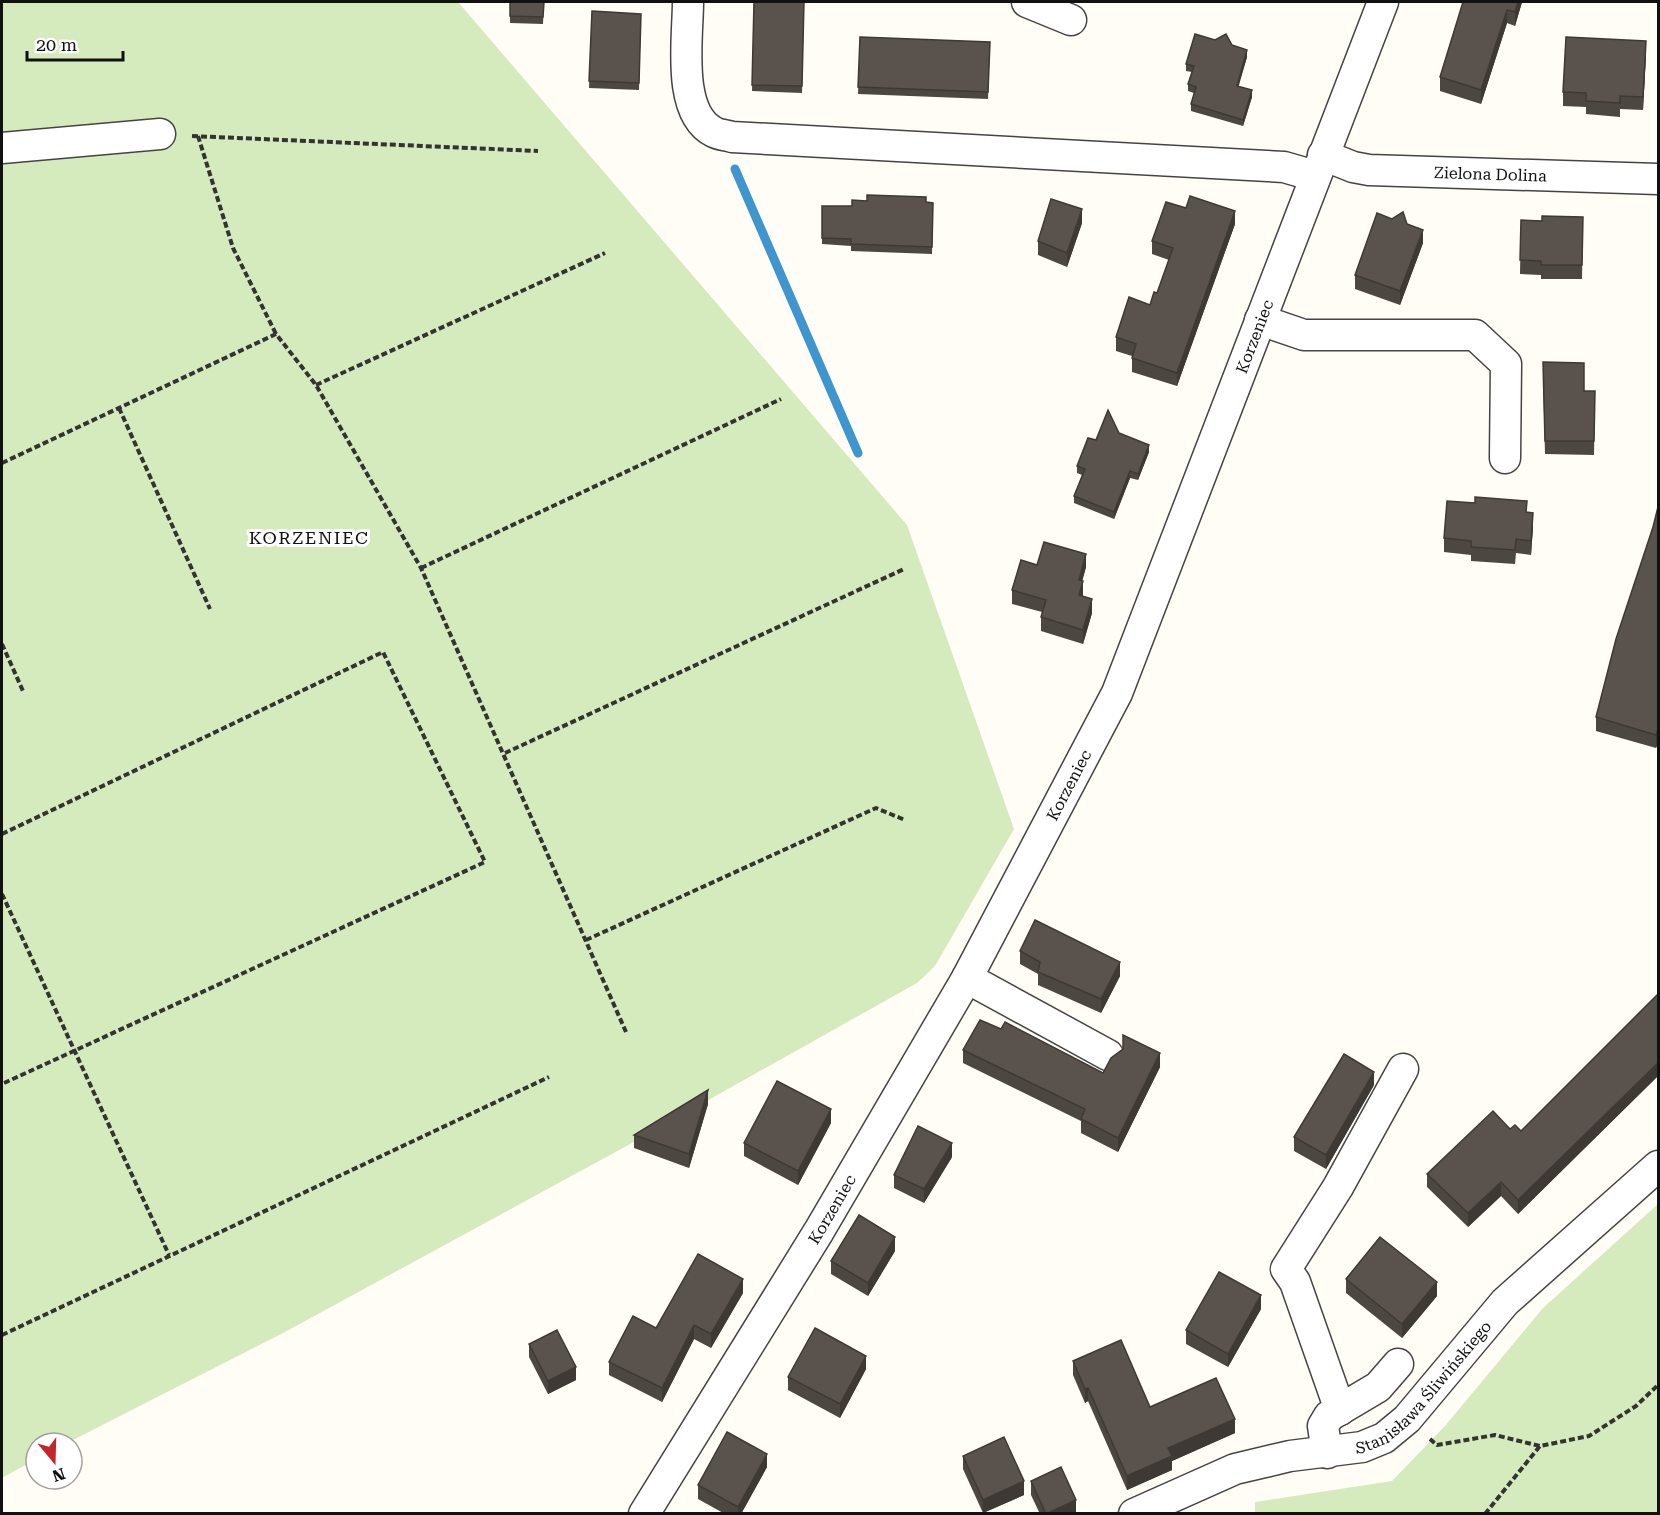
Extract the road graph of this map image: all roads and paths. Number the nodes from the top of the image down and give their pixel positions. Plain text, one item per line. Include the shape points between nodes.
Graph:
1 (688, 2) edge
2 (1027, 2) edge
3 (1383, 2) edge
4 (1071, 21) dead end
5 (160, 134) joint
6 (198, 136) junction
7 (2, 148) edge
8 (538, 151) dead end
9 (1319, 166) junction
10 (1659, 179) edge
11 (605, 254) dead end
12 (1260, 320) junction
13 (276, 334) junction
14 (316, 385) junction
15 (781, 399) dead end
16 (119, 408) junction
17 (1504, 458) dead end
18 (2, 464) edge
19 (422, 568) junction
20 (904, 569) dead end
21 (210, 609) dead end
22 (2, 644) edge
23 (23, 691) dead end
24 (505, 753) junction
25 (905, 820) dead end
26 (2, 834) edge
27 (2, 894) edge
28 (586, 940) junction
29 (967, 978) junction
30 (626, 1032) dead end
31 (75, 1050) junction
32 (1108, 1055) dead end
33 (1403, 1069) dead end
34 (549, 1077) dead end
35 (2, 1084) edge
36 (1659, 1166) edge
37 (169, 1256) junction
38 (2, 1335) edge
39 (1398, 1364) dead end
40 (1659, 1385) edge
41 (1340, 1410) junction
42 (1407, 1419) junction
43 (1540, 1446) junction
44 (1327, 1453) junction
45 (644, 1514) edge
46 (1134, 1514) edge
47 (1485, 1514) edge

1 - 9 street, Zielona Dolina via 690,97 699,119 713,132 732,137
2 - 4 street
3 - 9 street, Korzeniec
5 - 6 path
5 - 7 street
6 - 8 path
6 - 13 path via 233,248
9 - 10 street, Zielona Dolina
9 - 12 street, Korzeniec
11 - 14 path
12 - 17 street via 1304,335 1475,335 1506,364
12 - 29 street, Korzeniec via 1117,693
13 - 14 path
13 - 16 path
14 - 19 path
15 - 19 path
16 - 18 path
16 - 21 path
19 - 24 path
20 - 24 path
22 - 23 path
24 - 28 path
25 - 28 path via 876,808
26 - 31 path via 383,652 485,862
27 - 31 path
28 - 30 path
29 - 32 street
29 - 45 street, Korzeniec via 819,1231
31 - 35 path
31 - 37 path
33 - 41 street via 1338,1187 1286,1269 1295,1282
34 - 37 path
36 - 42 street, Stanisława Śliwińskiego via 1505,1302
37 - 38 path
39 - 41 street via 1378,1387
40 - 43 path via 1636,1406 1590,1436
41 - 44 street via 1329,1416 1323,1426
42 - 43 path via 1437,1445 1495,1436
42 - 44 street, Stanisława Śliwińskiego via 1384,1438 1362,1448
43 - 47 path
44 - 46 street, Stanisława Śliwińskiego via 1290,1456 1235,1469

